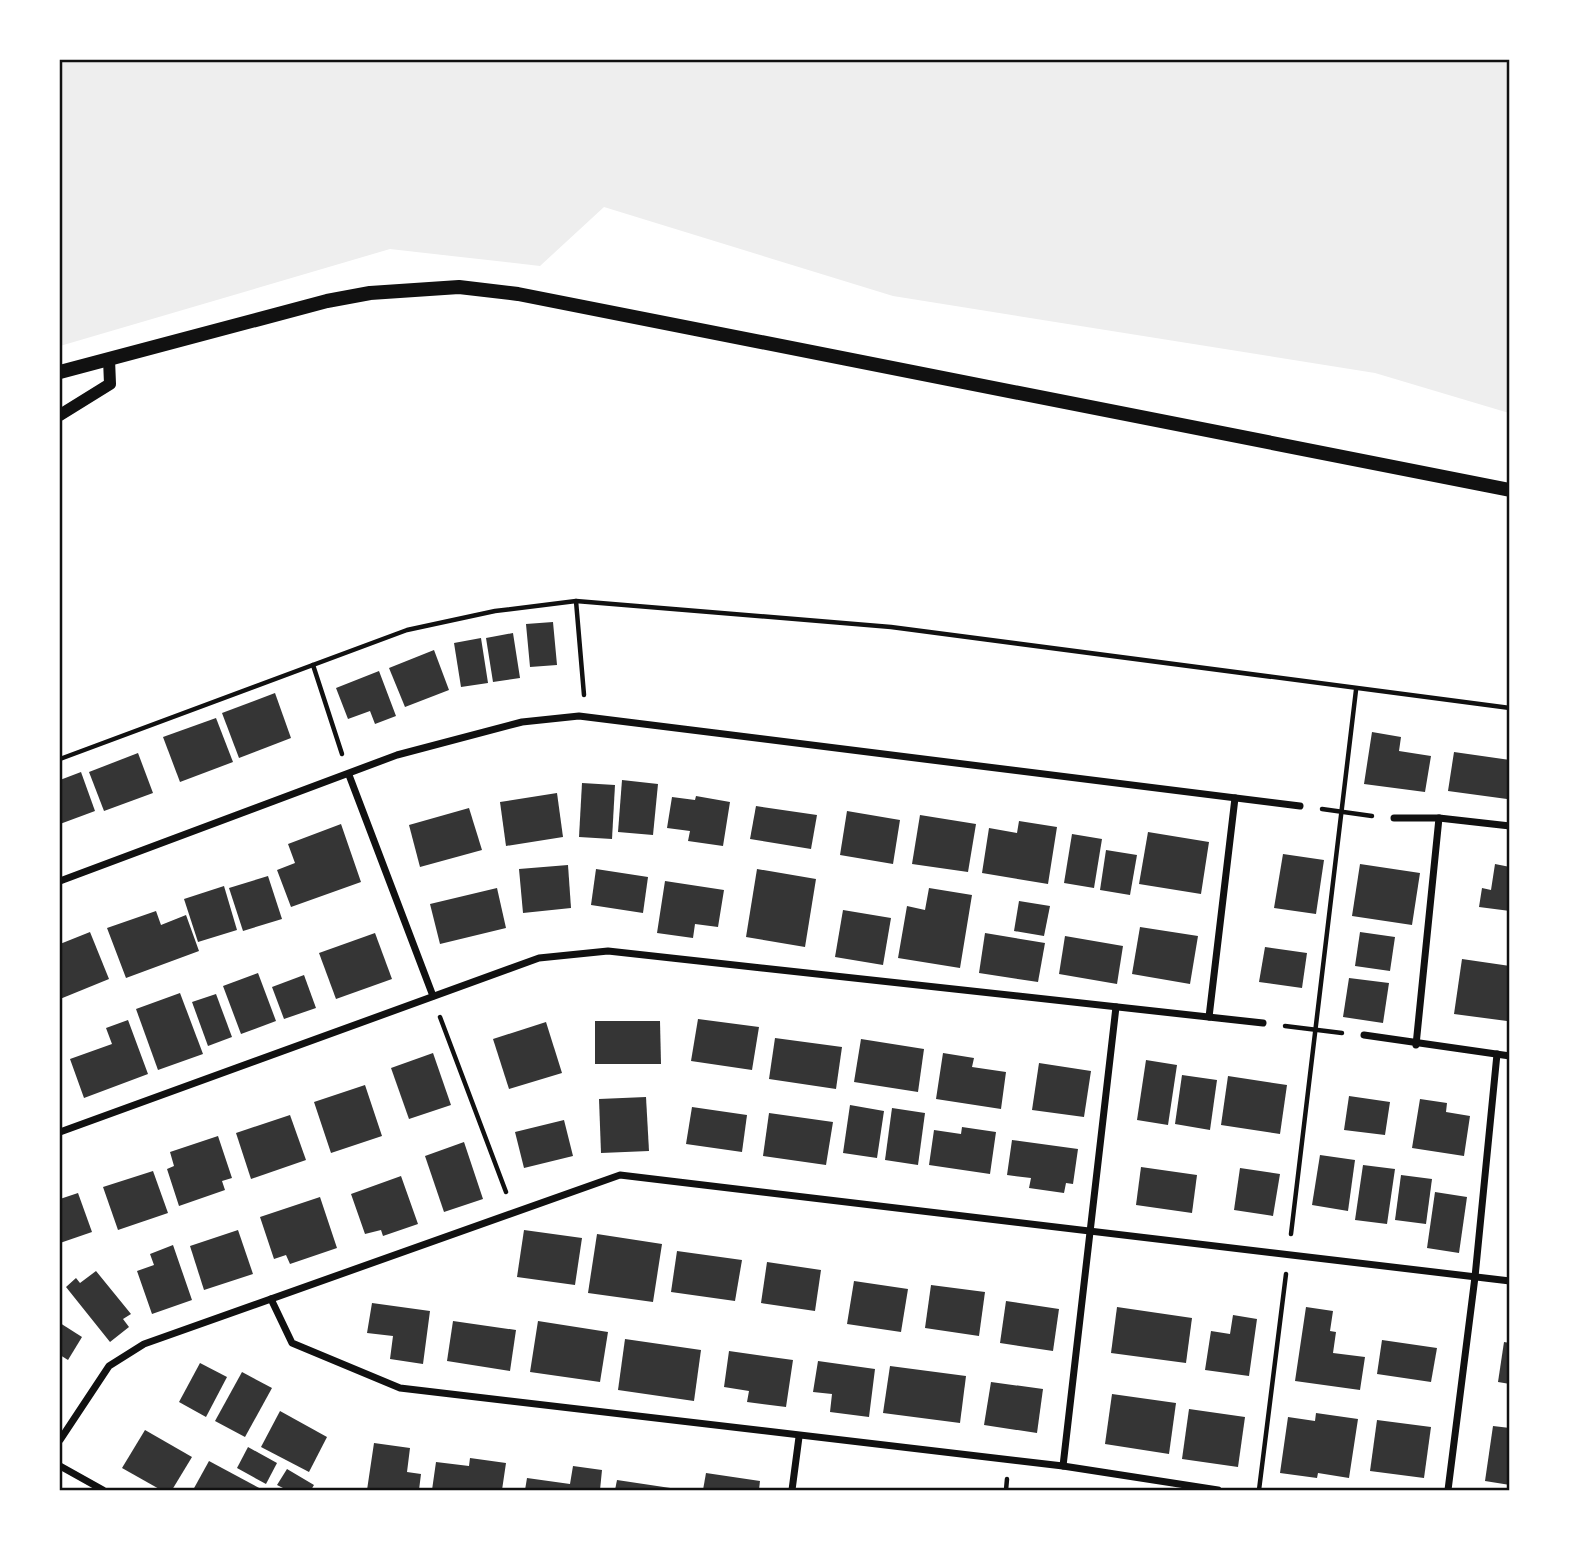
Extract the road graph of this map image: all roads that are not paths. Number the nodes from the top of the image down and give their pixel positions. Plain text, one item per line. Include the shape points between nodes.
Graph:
1 (109, 359) junction
2 (60, 372) edge
3 (60, 415) edge
4 (1510, 490) edge
5 (349, 775) junction
6 (1235, 798) junction
7 (1300, 806) road end
8 (1394, 818) road end
9 (1439, 818) junction
10 (1510, 826) edge
11 (60, 881) edge
12 (433, 996) junction
13 (1116, 1007) junction
14 (1209, 1017) junction
15 (1263, 1023) road end
16 (1364, 1035) road end
17 (1416, 1045) junction
18 (1497, 1054) junction
19 (1510, 1056) edge
20 (60, 1132) edge
21 (1089, 1231) junction
22 (1475, 1277) junction
23 (1510, 1280) edge
24 (271, 1299) junction
25 (799, 1437) junction
26 (60, 1440) edge
27 (60, 1466) edge
28 (1063, 1466) junction
29 (103, 1490) edge
30 (792, 1490) edge
31 (1218, 1490) edge
32 (1448, 1490) edge

1 - 2 main road
1 - 3 street via 110,384
1 - 4 main road via 327,301 416,288 459,287 518,294
5 - 6 street via 397,755 522,722 586,717
5 - 11 street
5 - 12 street
6 - 7 street
6 - 14 street
8 - 9 street
9 - 10 street
9 - 17 street
12 - 13 street via 539,958 608,951
12 - 20 street
13 - 14 street
13 - 21 street
14 - 15 street
16 - 17 street
17 - 18 street
18 - 19 street
18 - 22 street
21 - 22 street
21 - 24 street via 620,1175
21 - 28 street
22 - 23 street
22 - 32 street
24 - 25 street via 292,1343 400,1388
24 - 26 street via 144,1344 108,1367
25 - 28 street
25 - 30 street
27 - 29 street
28 - 31 street

